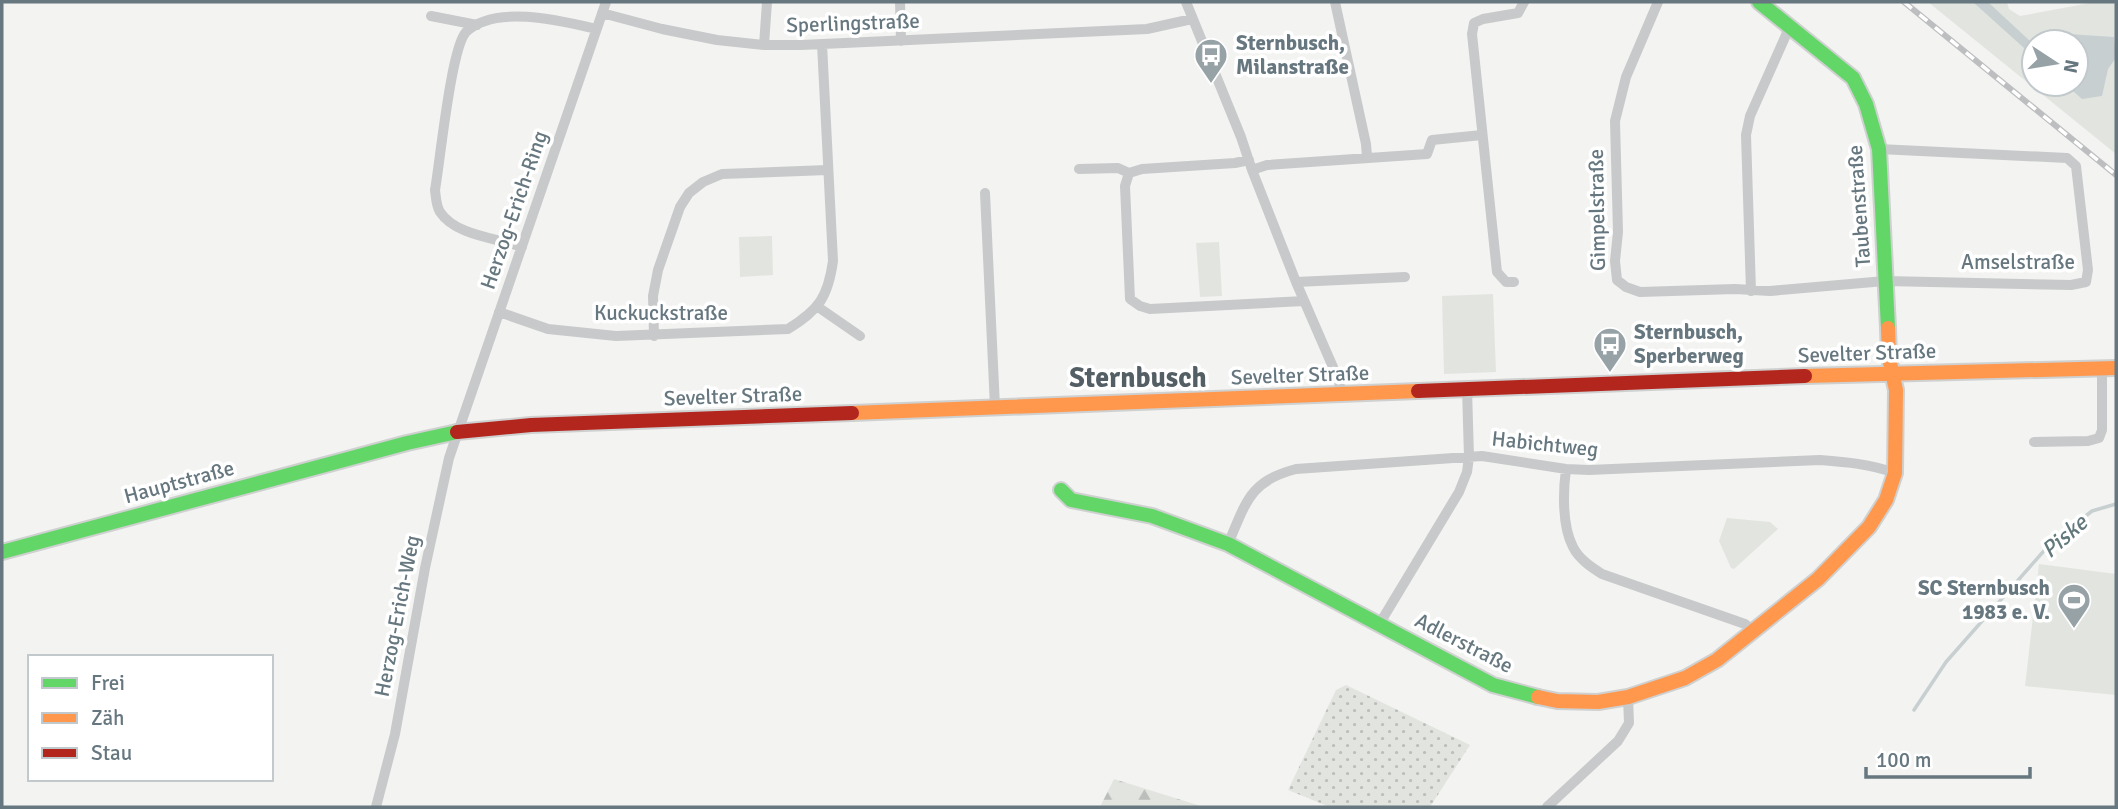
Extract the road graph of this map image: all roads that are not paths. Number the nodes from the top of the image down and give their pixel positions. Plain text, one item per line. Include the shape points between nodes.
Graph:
1 (606, 2) edge
2 (767, 2) edge
3 (900, 2) edge
4 (1186, 2) edge
5 (1335, 2) edge
6 (1524, 2) edge
7 (1658, 2) edge
8 (1759, 2) edge
9 (602, 13) junction
10 (431, 16) dead end
11 (1192, 19) junction
12 (477, 24) junction
13 (1790, 26) junction
14 (596, 29) junction
15 (901, 41) junction
16 (822, 44) junction
17 (764, 45) junction
18 (1482, 135) junction
19 (1879, 149) junction
20 (1367, 157) junction
21 (1250, 165) junction
22 (1079, 169) dead end
23 (827, 170) junction
24 (1129, 173) junction
25 (985, 194) dead end
26 (522, 247) junction
27 (1405, 277) dead end
28 (1885, 281) junction
29 (1296, 282) junction
30 (1514, 282) dead end
31 (1751, 291) junction
32 (1304, 301) junction
33 (818, 307) junction
34 (499, 312) junction
35 (860, 335) dead end
36 (654, 336) junction
37 (2109, 368) edge
38 (1892, 373) junction
39 (1468, 389) junction
40 (1341, 394) junction
41 (995, 407) junction
42 (458, 432) junction
43 (2034, 442) dead end
44 (366, 452) joint
45 (1469, 457) junction
46 (1566, 469) junction
47 (1895, 473) junction
48 (1061, 490) dead end
49 (1228, 544) junction
50 (2, 552) edge
51 (1380, 623) junction
52 (1754, 632) junction
53 (1628, 697) junction
54 (376, 807) edge
55 (1547, 807) edge

1 - 9 street, Herzog-Erich-Ring
2 - 17 street
3 - 15 street
4 - 11 street
5 - 20 street
6 - 18 street via 1518,13 1474,23
7 - 31 street, Gimpelstraße via 1626,77 1615,121 1617,280 1640,292
8 - 13 street, Taubenstraße
9 - 14 street, Herzog-Erich-Ring
9 - 17 street, Sperlingstraße via 662,30
10 - 12 street
11 - 15 street, Sperlingstraße via 1147,29
11 - 21 street
12 - 14 street via 527,17
12 - 26 street via 464,34 456,58 435,190 439,210 467,231
13 - 19 street, Taubenstraße via 1853,78 1862,92
13 - 31 street via 1746,135
14 - 26 street, Herzog-Erich-Ring
15 - 16 street, Sperlingstraße
16 - 17 street, Sperlingstraße
16 - 23 street
18 - 20 street via 1432,140 1427,154
18 - 30 street via 1497,272 1506,282
19 - 28 street, Taubenstraße
19 - 28 street, Amselstraße via 2067,158 2076,166 2088,270 2085,282 2071,285
20 - 21 street
21 - 24 street
21 - 29 street
22 - 24 street via 1118,168
23 - 33 street via 833,261 830,285
23 - 36 street via 722,174 688,193 658,270
24 - 32 street via 1125,186 1130,299 1139,306
25 - 41 street
26 - 34 street, Herzog-Erich-Ring
27 - 29 street
28 - 31 street, Gimpelstraße
28 - 38 street, Taubenstraße
29 - 32 street
32 - 40 street
33 - 35 street
33 - 36 street, Kuckuckstraße via 788,329
34 - 36 street, Kuckuckstraße via 548,329
34 - 42 street, Herzog-Erich-Ring
37 - 38 street, Sevelter Straße
37 - 43 street, Sevelter Straße via 2099,438
38 - 39 street, Sevelter Straße
38 - 47 street, Adlerstraße
39 - 40 street, Sevelter Straße
39 - 45 street
40 - 41 street, Sevelter Straße
41 - 42 street, Sevelter Straße via 531,425
42 - 44 street, Sevelter Straße
42 - 54 street, Herzog-Erich-Weg
44 - 50 street, Hauptstraße
45 - 46 street, Habichtweg
45 - 49 street, Habichtweg via 1296,469 1276,475 1250,496
45 - 51 street via 1459,492
46 - 47 street, Habichtweg via 1820,460
46 - 52 street via 1566,520 1573,547 1587,564 1602,574 1745,624
47 - 52 street, Adlerstraße via 1886,500 1859,540
48 - 49 street, Adlerstraße via 1071,500 1152,516
49 - 51 street, Adlerstraße
51 - 53 street, Adlerstraße via 1472,675 1513,692 1557,701
52 - 53 street, Adlerstraße via 1685,678
53 - 55 street via 1629,723 1618,741

